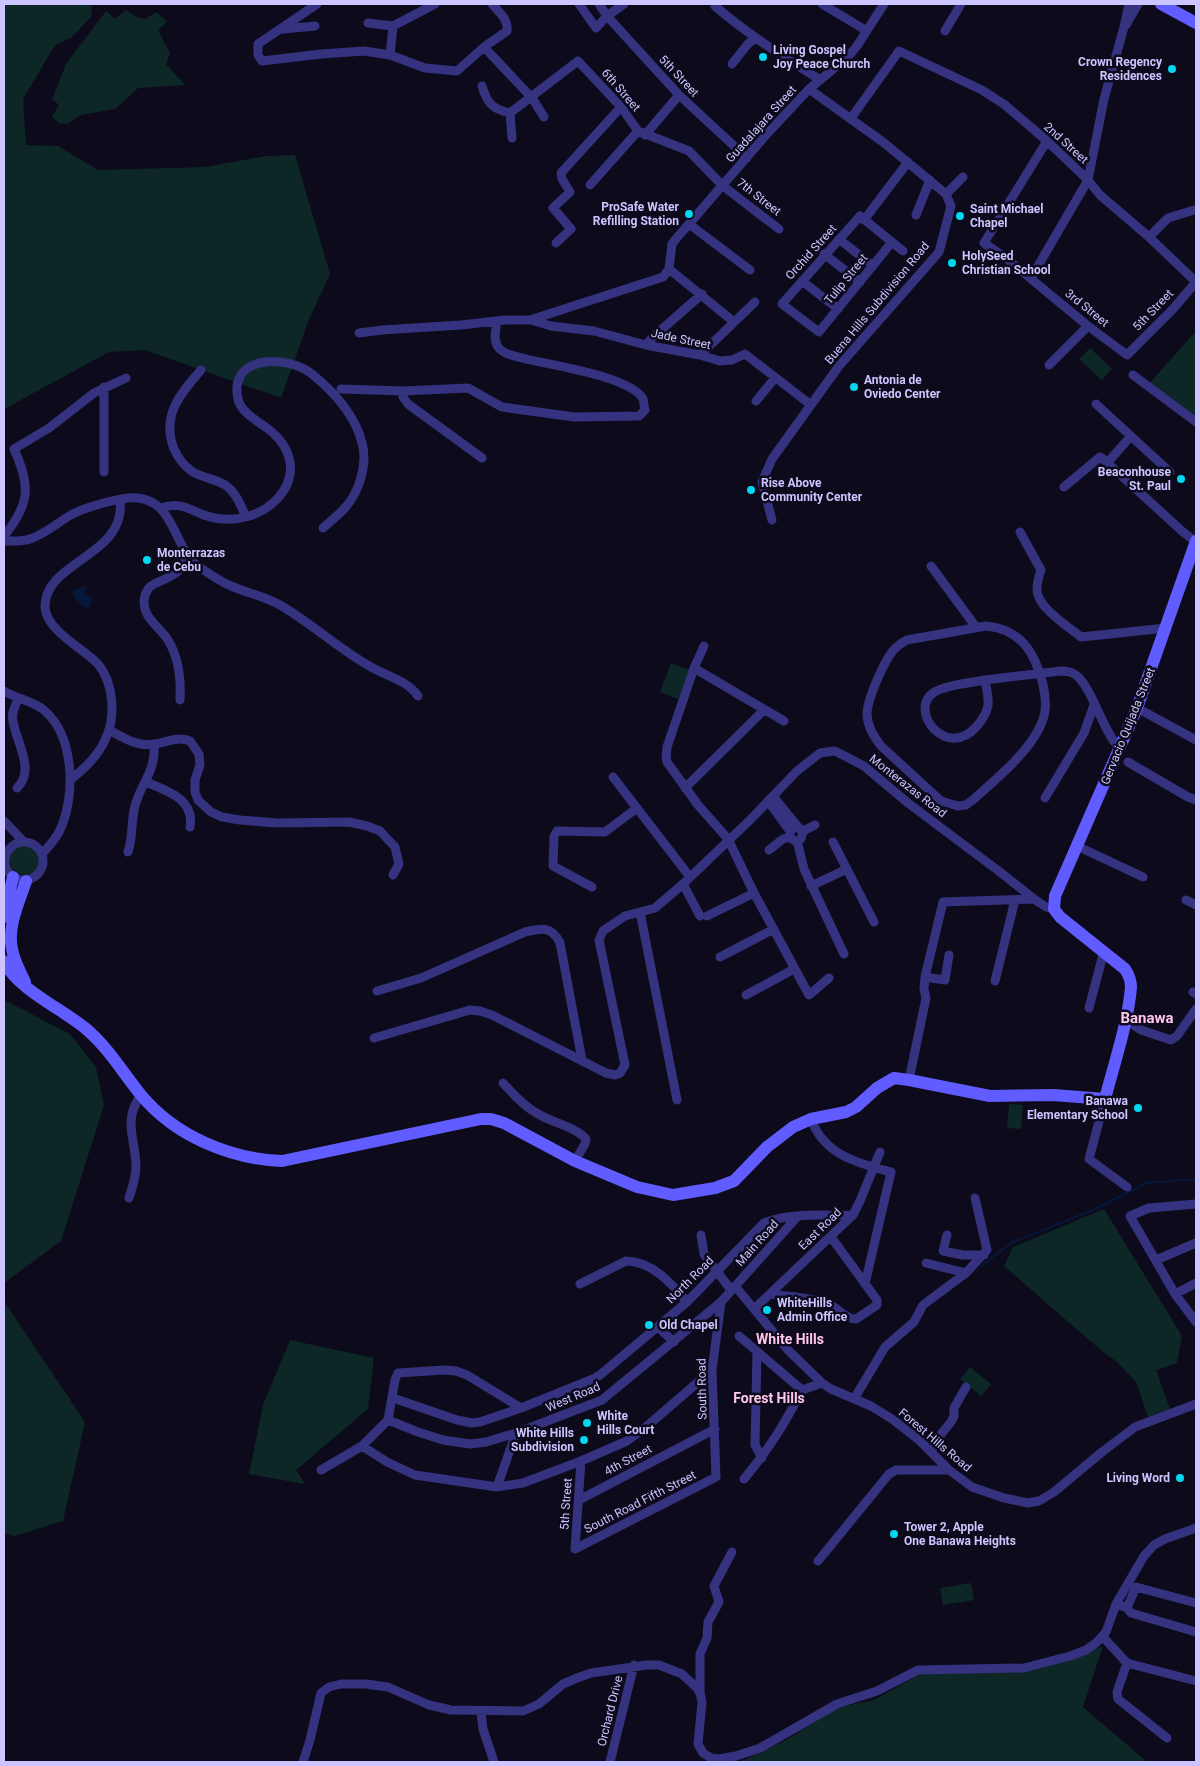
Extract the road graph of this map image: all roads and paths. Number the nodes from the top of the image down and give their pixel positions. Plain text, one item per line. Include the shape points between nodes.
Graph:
1 (317, 4) edge
2 (435, 4) edge
3 (492, 4) edge
4 (579, 4) edge
5 (599, 4) edge
6 (624, 4) edge
7 (822, 4) edge
8 (884, 4) edge
9 (961, 4) edge
10 (1129, 4) edge
11 (1138, 4) edge
12 (1160, 4) edge
13 (715, 6) dead end
14 (607, 16) junction
15 (1196, 22) edge
16 (368, 23) dead end
17 (316, 26) dead end
18 (392, 26) junction
19 (1124, 27) junction
20 (280, 30) junction
21 (945, 31) dead end
22 (867, 32) junction
23 (755, 38) junction
24 (484, 47) junction
25 (390, 55) junction
26 (732, 64) dead end
27 (820, 79) junction
28 (482, 86) dead end
29 (809, 89) junction
30 (679, 95) junction
31 (532, 98) junction
32 (620, 107) junction
33 (506, 112) junction
34 (854, 114) dead end
35 (544, 116) dead end
36 (642, 133) junction
37 (512, 138) dead end
38 (1047, 142) junction
39 (747, 158) junction
40 (908, 162) junction
41 (963, 177) dead end
42 (930, 180) junction
43 (1088, 180) junction
44 (590, 185) dead end
45 (723, 186) junction
46 (946, 194) junction
47 (1194, 210) dead end
48 (916, 215) dead end
49 (862, 218) junction
50 (689, 224) junction
51 (780, 229) dead end
52 (1149, 238) junction
53 (839, 239) junction
54 (892, 242) junction
55 (556, 243) dead end
56 (903, 251) dead end
57 (824, 254) junction
58 (873, 266) junction
59 (669, 269) junction
60 (750, 270) dead end
61 (1031, 278) junction
62 (802, 281) junction
63 (860, 282) junction
64 (1196, 282) edge
65 (702, 294) junction
66 (755, 302) dead end
67 (838, 309) junction
68 (530, 320) junction
69 (497, 321) junction
70 (734, 322) junction
71 (1088, 326) junction
72 (819, 332) joint
73 (359, 334) dead end
74 (646, 345) junction
75 (700, 355) junction
76 (1126, 355) joint
77 (1049, 365) dead end
78 (201, 370) dead end
79 (1133, 375) dead end
80 (126, 378) dead end
81 (775, 378) junction
82 (104, 387) junction
83 (341, 390) dead end
84 (403, 391) junction
85 (756, 402) dead end
86 (1096, 404) dead end
87 (811, 405) junction
88 (1196, 422) edge
89 (1131, 436) junction
90 (482, 458) dead end
91 (1108, 462) junction
92 (104, 472) dead end
93 (1170, 472) dead end
94 (1064, 488) dead end
95 (120, 500) junction
96 (161, 508) junction
97 (246, 517) junction
98 (772, 520) dead end
99 (324, 528) dead end
100 (1020, 532) dead end
101 (4, 536) edge
102 (4, 541) edge
103 (1196, 542) edge
104 (186, 553) junction
105 (931, 566) dead end
106 (976, 627) junction
107 (1166, 628) junction
108 (704, 646) dead end
109 (694, 668) junction
110 (1040, 674) junction
111 (985, 680) junction
112 (4, 691) edge
113 (418, 696) dead end
114 (18, 698) junction
115 (180, 700) dead end
116 (1094, 705) junction
117 (1137, 708) junction
118 (764, 710) junction
119 (784, 721) dead end
120 (109, 730) junction
121 (1196, 740) edge
122 (154, 744) junction
123 (1120, 749) junction
124 (1128, 762) dead end
125 (613, 777) dead end
126 (70, 780) junction
127 (146, 782) junction
128 (17, 788) dead end
129 (685, 788) junction
130 (771, 798) junction
131 (1045, 798) dead end
132 (1196, 800) edge
133 (637, 808) junction
134 (4, 821) edge
135 (816, 825) dead end
136 (190, 828) dead end
137 (796, 834) junction
138 (728, 839) junction
139 (24, 842) junction
140 (833, 842) dead end
141 (1077, 846) junction
142 (769, 850) dead end
143 (128, 852) dead end
144 (42, 854) junction
145 (847, 869) junction
146 (393, 875) dead end
147 (13, 877) junction
148 (690, 877) junction
149 (1143, 877) dead end
150 (26, 881) junction
151 (683, 884) junction
152 (811, 886) junction
153 (592, 887) dead end
154 (754, 893) junction
155 (1034, 899) junction
156 (1015, 900) junction
157 (1186, 900) dead end
158 (1196, 905) edge
159 (1054, 908) junction
160 (640, 912) junction
161 (4, 917) edge
162 (874, 922) dead end
163 (774, 929) junction
164 (1104, 952) junction
165 (844, 954) dead end
166 (949, 955) dead end
167 (720, 958) dead end
168 (4, 961) edge
169 (794, 969) junction
170 (925, 977) junction
171 (829, 978) dead end
172 (995, 981) dead end
173 (27, 986) junction
174 (377, 991) dead end
175 (746, 995) dead end
176 (1090, 1008) dead end
177 (1196, 1009) edge
178 (1125, 1019) junction
179 (374, 1038) dead end
180 (582, 1060) junction
181 (909, 1080) junction
182 (503, 1084) dead end
183 (141, 1095) junction
184 (1104, 1099) junction
185 (677, 1100) dead end
186 (811, 1119) junction
187 (880, 1152) dead end
188 (576, 1161) junction
189 (874, 1167) junction
190 (1127, 1187) dead end
191 (129, 1198) dead end
192 (976, 1198) dead end
193 (1196, 1204) edge
194 (852, 1215) junction
195 (797, 1217) junction
196 (701, 1235) dead end
197 (947, 1235) dead end
198 (830, 1237) junction
199 (1196, 1243) edge
200 (984, 1255) junction
201 (1156, 1260) junction
202 (926, 1263) dead end
203 (716, 1271) junction
204 (966, 1273) junction
205 (1196, 1283) edge
206 (580, 1284) dead end
207 (865, 1284) junction
208 (733, 1288) junction
209 (770, 1294) junction
210 (1175, 1294) junction
211 (687, 1302) junction
212 (721, 1302) junction
213 (754, 1309) junction
214 (1196, 1322) edge
215 (658, 1327) junction
216 (739, 1336) dead end
217 (674, 1342) junction
218 (757, 1352) junction
219 (712, 1370) junction
220 (822, 1383) junction
221 (966, 1387) dead end
222 (802, 1390) junction
223 (392, 1398) junction
224 (854, 1399) junction
225 (1196, 1404) edge
226 (521, 1408) junction
227 (388, 1420) junction
228 (715, 1428) junction
229 (516, 1433) junction
230 (362, 1446) junction
231 (932, 1452) junction
232 (762, 1458) junction
233 (582, 1461) junction
234 (322, 1470) dead end
235 (948, 1470) junction
236 (716, 1477) joint
237 (744, 1480) dead end
238 (497, 1487) junction
239 (579, 1500) junction
240 (1196, 1528) edge
241 (575, 1549) joint
242 (732, 1552) dead end
243 (818, 1561) dead end
244 (1196, 1603) edge
245 (1114, 1608) junction
246 (1129, 1611) junction
247 (1196, 1632) edge
248 (1102, 1637) junction
249 (1128, 1663) junction
250 (634, 1665) junction
251 (1196, 1681) edge
252 (700, 1693) junction
253 (481, 1712) junction
254 (1167, 1738) dead end
255 (303, 1762) edge
256 (494, 1762) edge
257 (610, 1762) edge

1 - 20 street
2 - 18 street
3 - 24 street via 508,28
4 - 14 street via 596,28
5 - 14 street, 5th Street
6 - 14 street
7 - 22 street
8 - 22 street, Guadalajara Street
9 - 21 street
10 - 19 street
11 - 19 street
12 - 15 street
13 - 23 street
14 - 30 street, 5th Street
16 - 18 street
17 - 20 street
18 - 25 street
19 - 43 street via 1104,99
20 - 25 street via 258,44 258,55 262,61 364,51
22 - 27 street, Guadalajara Street via 848,57
23 - 26 street
23 - 27 street
24 - 25 street via 457,71 425,68
24 - 31 street
27 - 29 street, Guadalajara Street
28 - 33 street via 489,103
29 - 39 street, Guadalajara Street
29 - 40 street
30 - 36 street
30 - 39 street, 5th Street
31 - 32 street, 6th Street via 578,61
31 - 33 street, 6th Street
31 - 35 street
32 - 36 street, 6th Street
32 - 55 street via 561,174 570,192 553,208 572,229
33 - 37 street
34 - 38 street, 2nd Street via 899,51 982,90 1005,105
36 - 44 street
36 - 45 street via 689,152
38 - 43 street, 2nd Street
38 - 61 street, 3rd Street via 984,243
39 - 45 street, Guadalajara Street
40 - 42 street
40 - 49 street, Orchid Street
41 - 46 street
42 - 46 street
42 - 48 street
43 - 52 street, 2nd Street via 1100,195
43 - 61 street
45 - 50 street, Guadalajara Street
45 - 51 street, 7th Street
46 - 87 street, Buena Hills Subdivision Road via 951,206 939,252 839,366
47 - 52 street via 1168,218
49 - 53 street, Orchid Street
49 - 54 street
50 - 59 street, Guadalajara Street via 672,244
50 - 60 street
52 - 64 street, 2nd Street
53 - 57 street, Orchid Street
53 - 58 street
54 - 56 street
54 - 58 street, Tulip Street
57 - 62 street, Orchid Street
57 - 63 street
58 - 63 street, Tulip Street
59 - 65 street
59 - 68 street via 663,277
61 - 71 street, 3rd Street
62 - 67 street
62 - 72 street, Orchid Street via 782,304
63 - 67 street, Tulip Street
64 - 76 street, 5th Street
65 - 70 street
65 - 74 street
66 - 70 street
67 - 72 street, Tulip Street
68 - 69 street
68 - 74 street, Jade Street via 550,326 594,331
69 - 73 street
69 - 84 street via 495,340 499,348 508,354 613,378 629,385 643,399 645,410 639,416 574,418 502,408 468,388
70 - 75 street
71 - 76 street, 3rd Street
71 - 77 street
74 - 75 street, Jade Street
75 - 81 street, Jade Street via 720,361 745,354
78 - 97 street via 182,391 174,408 169,425 170,438 185,466 196,474 226,485
79 - 88 street
80 - 82 street
81 - 85 street
81 - 87 street, Jade Street
82 - 92 street
82 - 101 street via 49,428 9,450 22,467 26,495 16,521
83 - 84 street
84 - 90 street via 408,404
86 - 89 street
87 - 98 street, Buena Hills Subdivision Road via 772,458 762,482
89 - 91 street
89 - 93 street
91 - 94 street via 1100,457
91 - 103 street
95 - 96 street via 140,498
95 - 102 street via 79,511 28,540
95 - 120 street via 116,526 106,542 54,583 45,606 53,625 93,659 105,675 111,698
96 - 97 street via 179,504 223,520
96 - 104 street
97 - 99 street via 265,510 285,491 290,480 289,459 284,447 274,434 243,409 236,390 248,368 258,363 278,361 298,364 343,405 358,428 364,448 364,464 354,493 345,509
100 - 107 street via 1041,570 1036,591 1042,603 1081,637
103 - 107 street, Gervacio Quijada Street
104 - 113 street via 197,565 220,580 281,606 370,667 413,688
104 - 115 street via 178,573 150,587 144,602 145,611 172,650 180,674
105 - 106 street
106 - 110 street via 998,627 1015,635 1031,652
106 - 110 street via 899,644 892,652 869,703 867,714 873,736 941,801 966,805 1019,757 1043,718
107 - 117 street, Gervacio Quijada Street
108 - 109 street
109 - 118 street
109 - 129 street via 666,753 667,762
110 - 111 street
110 - 116 street via 1074,673 1082,681
111 - 111 street via 943,689 927,699 925,716 936,730 951,739 973,731 989,708
112 - 114 street
114 - 126 street via 45,711 54,721 66,748
114 - 128 street via 12,715 22,750 24,776
116 - 123 street
116 - 131 street via 1084,733
117 - 121 street
117 - 123 street, Gervacio Quijada Street
118 - 119 street
118 - 129 street
120 - 122 street via 130,742
120 - 126 street via 94,756
122 - 127 street via 154,764
122 - 146 street via 176,738 190,741 201,753 195,780 198,800 222,817 276,822 350,822 380,831 395,847 399,864
123 - 141 street, Gervacio Quijada Street
124 - 132 street
125 - 133 street
126 - 144 street via 63,822
127 - 136 street via 177,796 190,812
127 - 143 street via 135,803
129 - 138 street
130 - 137 street
130 - 138 street, Monterazas Road
130 - 155 street, Monterazas Road via 797,771 820,754 835,751 864,766
133 - 148 street
133 - 153 street via 605,832 557,832 554,836 553,866
134 - 139 street
135 - 137 street
137 - 142 street
137 - 152 street via 800,857
138 - 148 street, Monterazas Road
138 - 154 street
139 - 144 street via 35,845
139 - 147 street via 12,846 6,853 6,867
140 - 145 street
141 - 149 street
141 - 159 street, Gervacio Quijada Street via 1055,896
144 - 150 street via 41,871
145 - 152 street
145 - 162 street
147 - 150 street
147 - 161 street
148 - 151 street, Monterazas Road
150 - 173 street via 10,938
151 - 154 street via 703,916
151 - 160 street, Monterazas Road via 655,908
152 - 165 street
154 - 163 street
155 - 156 street
155 - 159 street, Monterazas Road
156 - 170 street via 943,902
156 - 172 street
157 - 158 street
159 - 164 street via 1069,925
160 - 180 street, Monterazas Road via 625,916 603,931 599,940 624,1060 623,1070 611,1074
160 - 185 street
163 - 167 street
163 - 169 street
164 - 176 street
164 - 178 street via 1130,976
166 - 170 street via 945,980
168 - 173 street via 14,976
169 - 171 street via 809,995
169 - 175 street
170 - 181 street via 926,998
173 - 183 street via 85,1028
174 - 180 street via 421,978 525,932 549,929 560,943
177 - 178 street via 1175,1037 1166,1039 1140,1030
178 - 184 street
179 - 180 street via 470,1010 480,1011
181 - 184 street via 990,1096 1053,1095
181 - 186 street via 894,1078 877,1088 856,1108
182 - 188 street via 539,1115 586,1139
183 - 188 street via 170,1123 186,1132 241,1156 260,1160 282,1161 490,1119 504,1123
183 - 191 street via 134,1104 131,1118 136,1175
184 - 190 street via 1089,1159
186 - 188 street via 778,1137 734,1180 693,1193 657,1193
186 - 189 street via 818,1135 829,1147
187 - 189 street, East Road
189 - 194 street, East Road
189 - 207 street via 891,1172
192 - 200 street via 988,1250
193 - 201 street via 1149,1208 1130,1216
194 - 195 street, North Road
194 - 198 street, East Road
195 - 203 street, North Road via 764,1223
195 - 208 street, Main Road
196 - 203 street, Forest Hills Road via 704,1254
197 - 200 street via 943,1251
198 - 207 street
198 - 209 street, East Road
199 - 201 street
200 - 204 street
201 - 210 street
202 - 204 street
203 - 208 street, Forest Hills Road
203 - 211 street, North Road
204 - 224 street via 923,1305 914,1322 886,1347
205 - 210 street
206 - 211 street via 626,1261 634,1261 671,1283
207 - 209 street via 877,1305 856,1319 819,1301
208 - 212 street, West Road
208 - 213 street, Forest Hills Road
209 - 213 street, East Road
210 - 214 street
211 - 215 street, North Road
212 - 217 street, West Road
212 - 219 street, South Road
213 - 220 street, Forest Hills Road via 788,1350
215 - 217 street
215 - 226 street, North Road via 600,1375
216 - 218 street
217 - 229 street, West Road via 602,1400
218 - 222 street
218 - 232 street via 755,1445
219 - 228 street, South Road
219 - 233 street via 627,1441
220 - 222 street
220 - 224 street, Forest Hills Road
221 - 231 street via 954,1408 952,1422
222 - 232 street
223 - 226 street, North Road via 465,1422 480,1422
223 - 226 street via 398,1373 456,1370
223 - 227 street
224 - 231 street, Forest Hills Road via 892,1419
225 - 235 street, Forest Hills Road via 1135,1427 1054,1492 1034,1502 989,1494 972,1487
227 - 229 street, West Road via 458,1443 486,1442
227 - 230 street
228 - 236 street, South Road
228 - 239 street, 4th Street
229 - 238 street
230 - 234 street
230 - 238 street via 415,1475
231 - 235 street, Forest Hills Road
232 - 237 street
233 - 238 street via 531,1481
233 - 239 street, 5th Street
235 - 243 street via 896,1470 889,1474
236 - 241 street, South Road Fifth Street
239 - 241 street, 5th Street
240 - 245 street via 1154,1545 1144,1556
242 - 252 street via 714,1586 719,1602 708,1622 707,1638 700,1654
244 - 246 street via 1136,1587
245 - 246 street via 1123,1615
245 - 248 street
246 - 247 street
248 - 249 street
248 - 252 street via 1086,1650 1024,1668 918,1670 877,1691 837,1704 760,1748 727,1758 711,1758 700,1749
249 - 251 street
249 - 254 street via 1117,1692 1118,1699
250 - 252 street via 659,1665 671,1669 690,1681
250 - 253 street via 576,1678 563,1684 539,1704 523,1711
250 - 257 street, Orchard Drive
253 - 255 street via 441,1709 388,1687 366,1684 328,1687 321,1693
253 - 256 street

